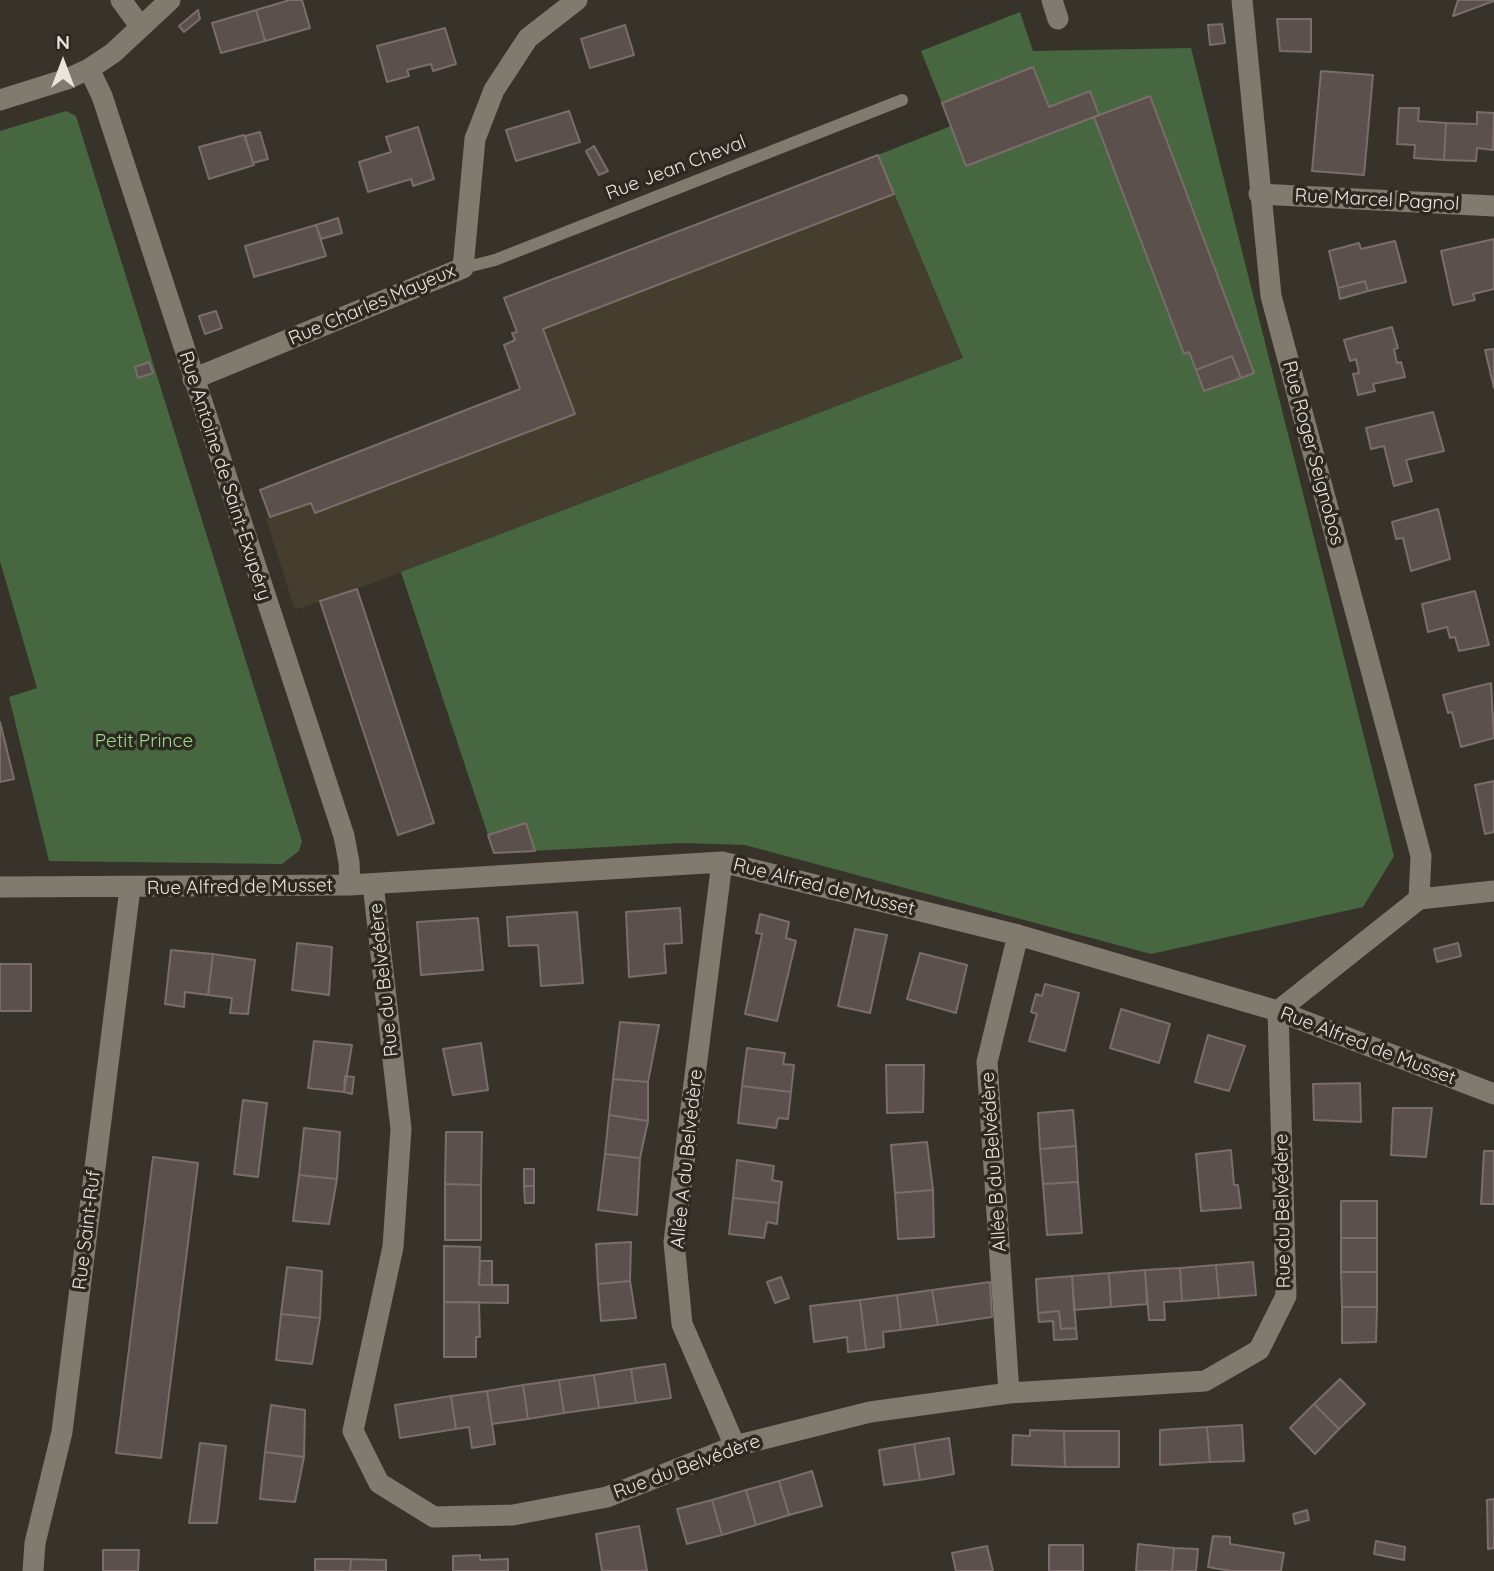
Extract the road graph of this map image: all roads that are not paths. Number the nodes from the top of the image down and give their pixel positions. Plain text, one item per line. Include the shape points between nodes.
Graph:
1 (121, 0) edge
2 (170, 0) edge
3 (577, 0) edge
4 (1242, 0) edge
5 (140, 26) junction
6 (89, 69) junction
7 (0, 100) edge
8 (902, 100) dead end
9 (1259, 194) junction
10 (1494, 206) edge
11 (463, 268) junction
12 (193, 379) junction
13 (722, 862) junction
14 (373, 884) junction
15 (350, 885) junction
16 (0, 887) edge
17 (130, 888) junction
18 (1494, 891) edge
19 (1419, 899) junction
20 (1018, 935) junction
21 (1278, 1011) junction
22 (1494, 1094) edge
23 (1009, 1393) junction
24 (735, 1446) junction
25 (33, 1571) edge

1 - 5 street
2 - 5 street
3 - 11 street, Rue Charles Mayeux via 528,38 494,90 475,139
4 - 9 street, Rue Roger Seignobos
5 - 6 street via 113,54
6 - 7 street
6 - 12 street, Rue Antoine de Saint-Exupéry via 102,96
8 - 11 lane, Rue Jean Cheval via 495,260
9 - 10 street, Rue Marcel Pagnol
9 - 19 street, Rue Roger Seignobos via 1271,296 1421,856
11 - 12 street, Rue Charles Mayeux
12 - 15 street, Rue Antoine de Saint-Exupéry via 344,836
13 - 14 street, Rue Alfred de Musset
13 - 20 street, Rue Alfred de Musset
13 - 24 street, Allée A du Belvédère via 674,1242 682,1324
14 - 15 street, Rue Alfred de Musset
14 - 24 street, Rue du Belvédère via 401,1129 393,1247 353,1431 379,1483 434,1517 513,1514 607,1497
15 - 17 street, Rue Alfred de Musset
16 - 17 street, Rue Alfred de Musset
17 - 25 street, Rue Saint-Ruf via 62,1432 35,1543
18 - 19 street
19 - 21 street
20 - 21 street, Rue Alfred de Musset
20 - 23 street, Allée B du Belvédère via 987,1062
21 - 22 street, Rue Alfred de Musset
21 - 23 street, Rue du Belvédère via 1286,1296 1259,1350 1206,1381
23 - 24 street, Rue du Belvédère via 870,1412

